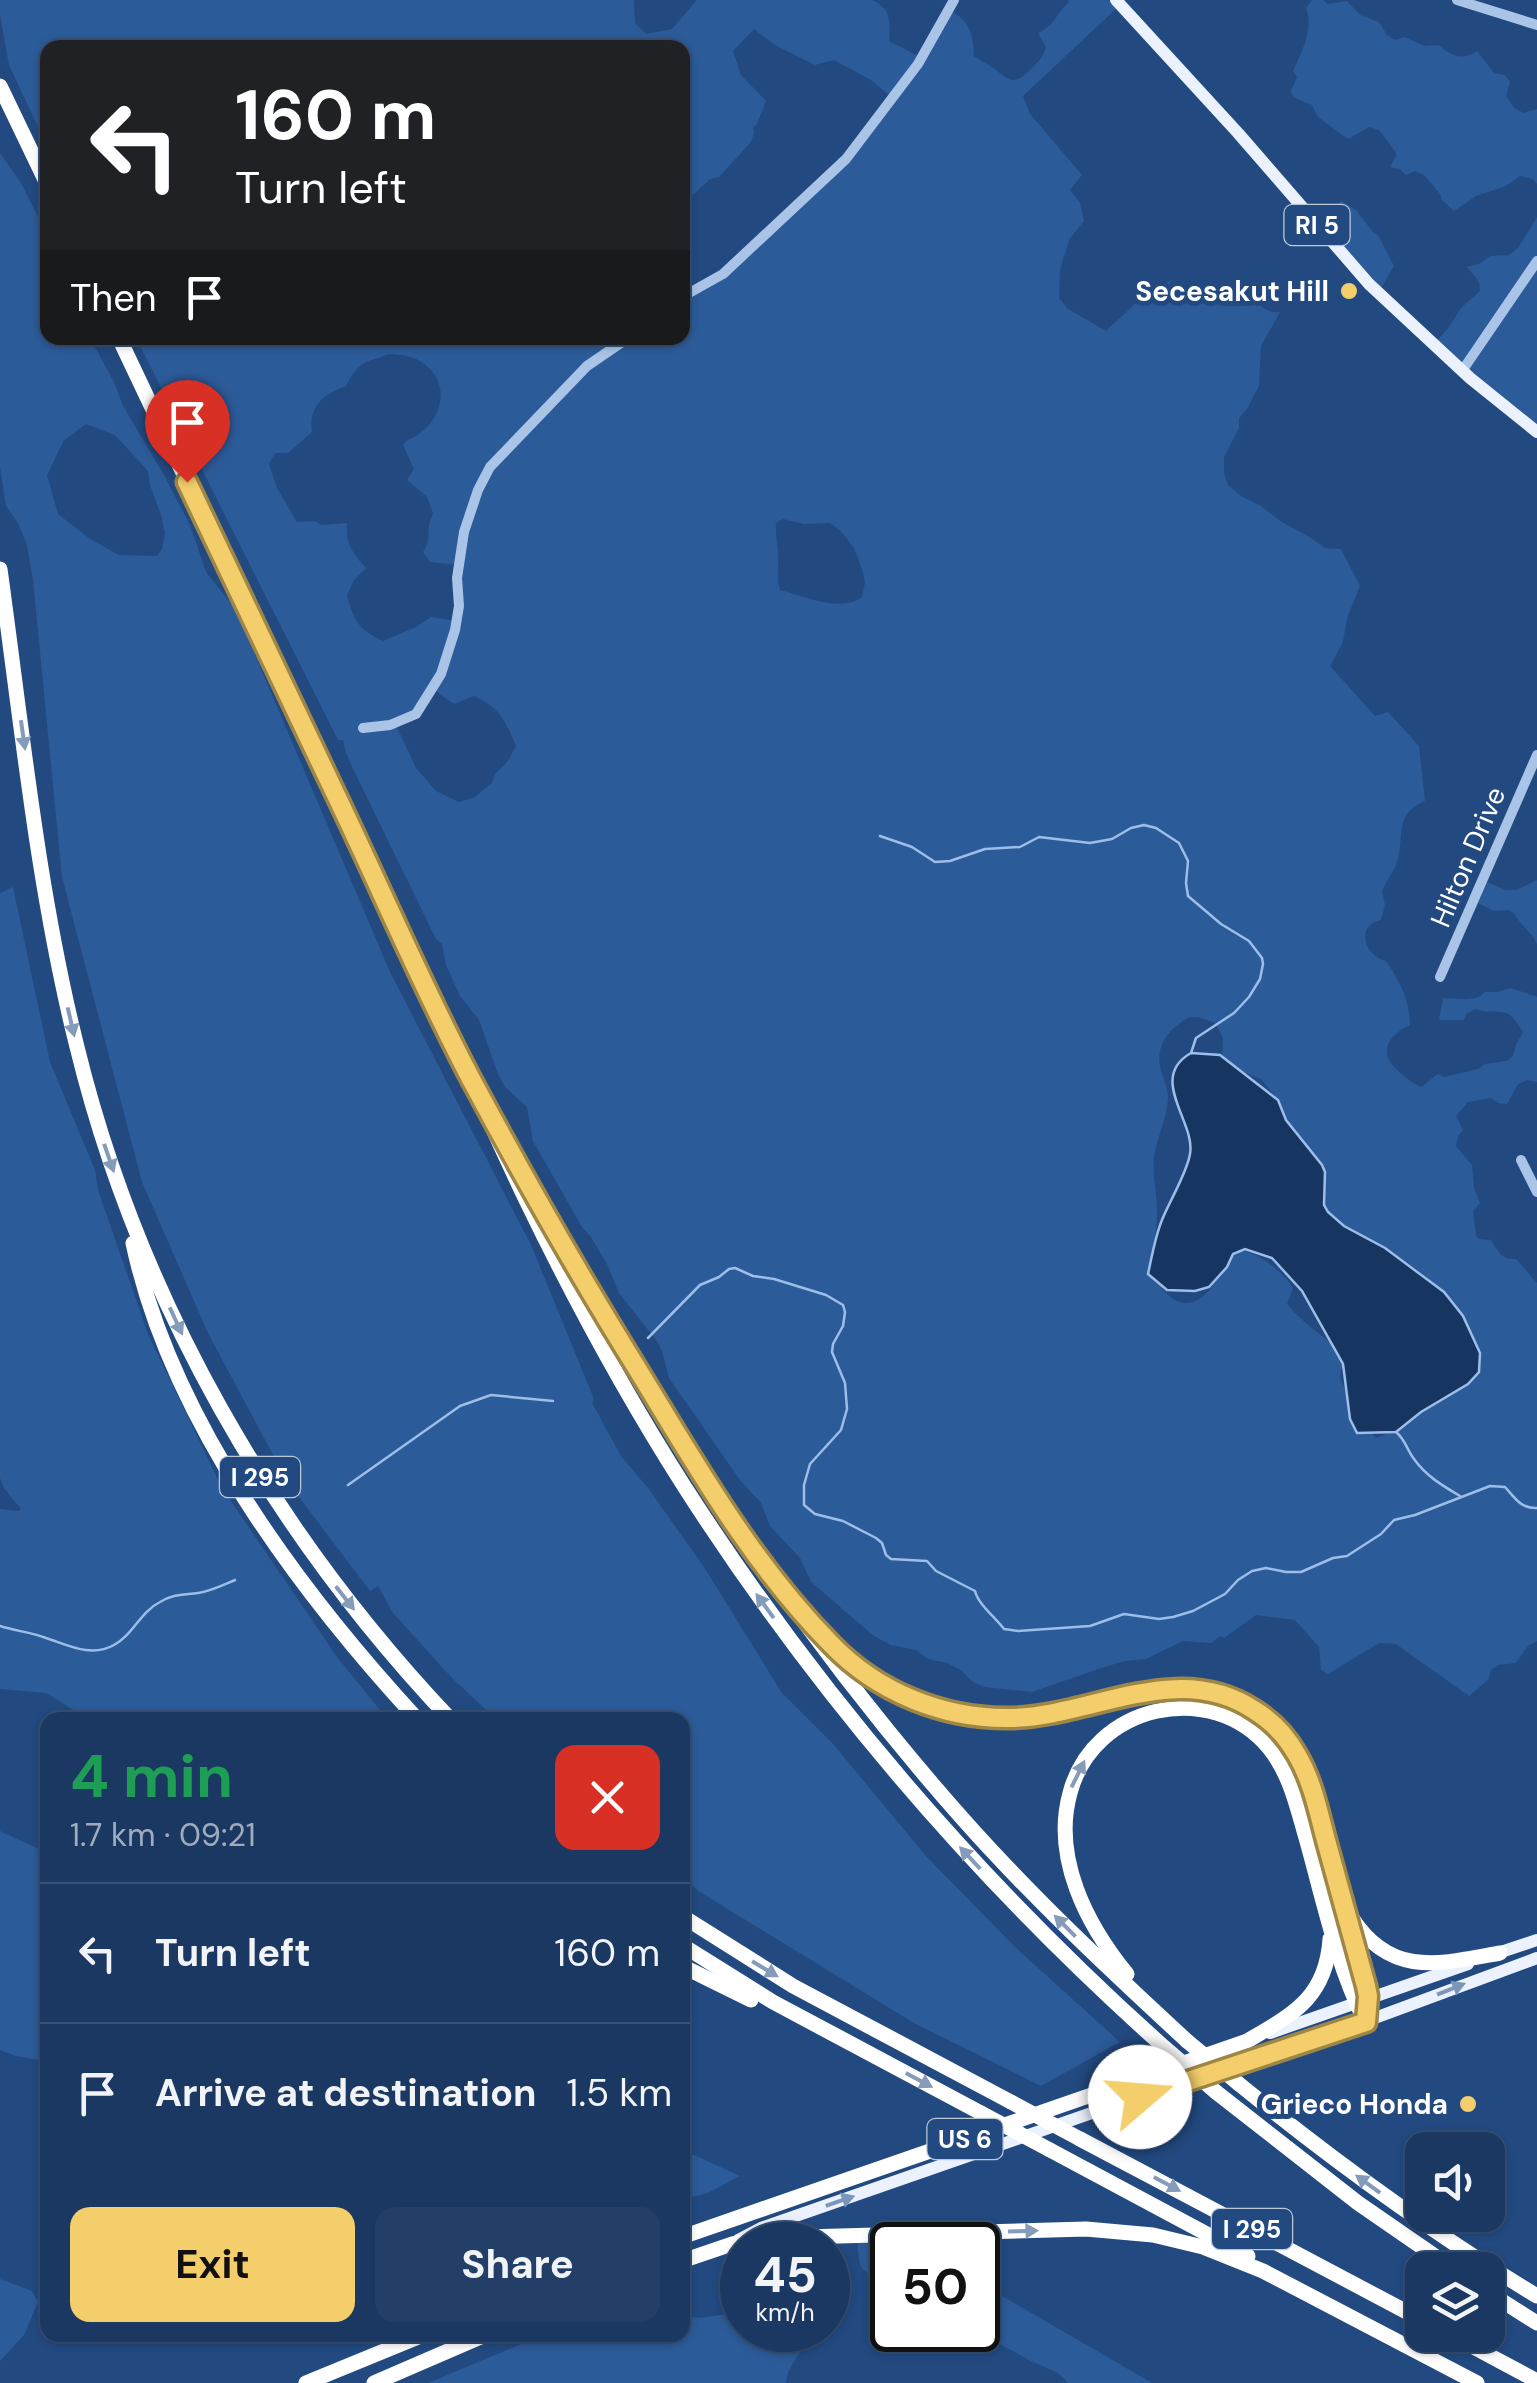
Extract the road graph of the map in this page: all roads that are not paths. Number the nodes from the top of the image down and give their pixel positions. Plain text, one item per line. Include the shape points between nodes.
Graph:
1 (954, 0) edge
2 (1116, 0) edge
3 (1457, 0) edge
4 (1537, 25) edge
5 (0, 86) edge
6 (40, 169) edge
7 (1537, 262) edge
8 (690, 293) edge
9 (122, 345) edge
10 (618, 345) edge
11 (1462, 371) junction
12 (1537, 432) edge
13 (0, 569) edge
14 (364, 728) dead end
15 (1537, 756) edge
16 (1440, 977) dead end
17 (470, 1077) junction
18 (1522, 1160) dead end
19 (1537, 1192) edge
20 (124, 1199) junction
21 (745, 1540) junction
22 (375, 1673) junction
23 (402, 1712) edge
24 (411, 1712) edge
25 (444, 1712) edge
26 (1342, 1898) junction
27 (1328, 1915) junction
28 (690, 1921) edge
29 (1537, 1940) edge
30 (690, 1950) edge
31 (1500, 1952) junction
32 (1537, 1958) edge
33 (690, 1970) edge
34 (1362, 2000) junction
35 (1366, 2022) junction
36 (1187, 2040) junction
37 (1247, 2041) junction
38 (879, 2059) junction
39 (690, 2234) edge
40 (717, 2250) junction
41 (1428, 2252) edge
42 (690, 2259) edge
43 (1306, 2292) junction
44 (1537, 2296) edge
45 (1505, 2303) edge
46 (1405, 2311) edge
47 (1537, 2323) edge
48 (406, 2342) edge
49 (465, 2342) edge
50 (1482, 2352) edge
51 (1537, 2381) edge
52 (306, 2383) edge
53 (374, 2383) edge
54 (1477, 2383) edge

1 - 8 street via 918,64 846,160 723,274
2 - 11 main road, RI 5 via 1369,284
3 - 4 street
5 - 6 highway
7 - 11 street
9 - 17 highway
10 - 14 street via 588,366 490,466 464,532 456,630 440,674 416,714
11 - 12 main road, RI 5
13 -> 20 highway, I 295 via 62,980
15 - 16 street, Hilton Drive
17 - 21 highway via 591,1294
41 -> 17 highway, bridge via 1165,2048 1061,1952 858,1728 674,1470 594,1332
18 - 19 street
20 - 22 highway via 150,1303 207,1431 258,1520
20 -> 25 highway, I 295 via 178,1328 263,1481 355,1610
21 - 26 highway via 839,1652 880,1684 928,1706 1025,1718 1180,1688 1251,1707 1300,1760
36 -> 21 highway via 1060,1922 951,1806 848,1683
22 - 23 highway
22 - 24 highway
26 - 31 highway via 1367,1937 1404,1960 1441,1963
26 - 34 highway
27 - 34 highway via 1348,1981
36 -> 27 highway via 1104,1944 1074,1881 1067,1805 1075,1778 1100,1740 1137,1716 1170,1708 1211,1712 1248,1729 1288,1779
27 - 37 highway via 1330,1949 1315,1991
28 -> 46 highway, I 295, bridge via 793,1986
29 - 31 main road
30 - 38 highway
31 - 34 main road
35 -> 32 main road
33 - 38 highway
34 - 35 highway
34 - 37 main road
40 -> 35 main road via 761,2228
44 -> 36 highway, bridge via 1398,2206
37 - 39 highway, US 6
38 -> 43 highway, bridge
40 - 42 highway
40 -> 43 highway via 783,2237 1119,2230 1203,2247
43 - 54 highway
45 - 47 highway
48 - 52 highway
49 - 53 highway
50 - 51 highway

